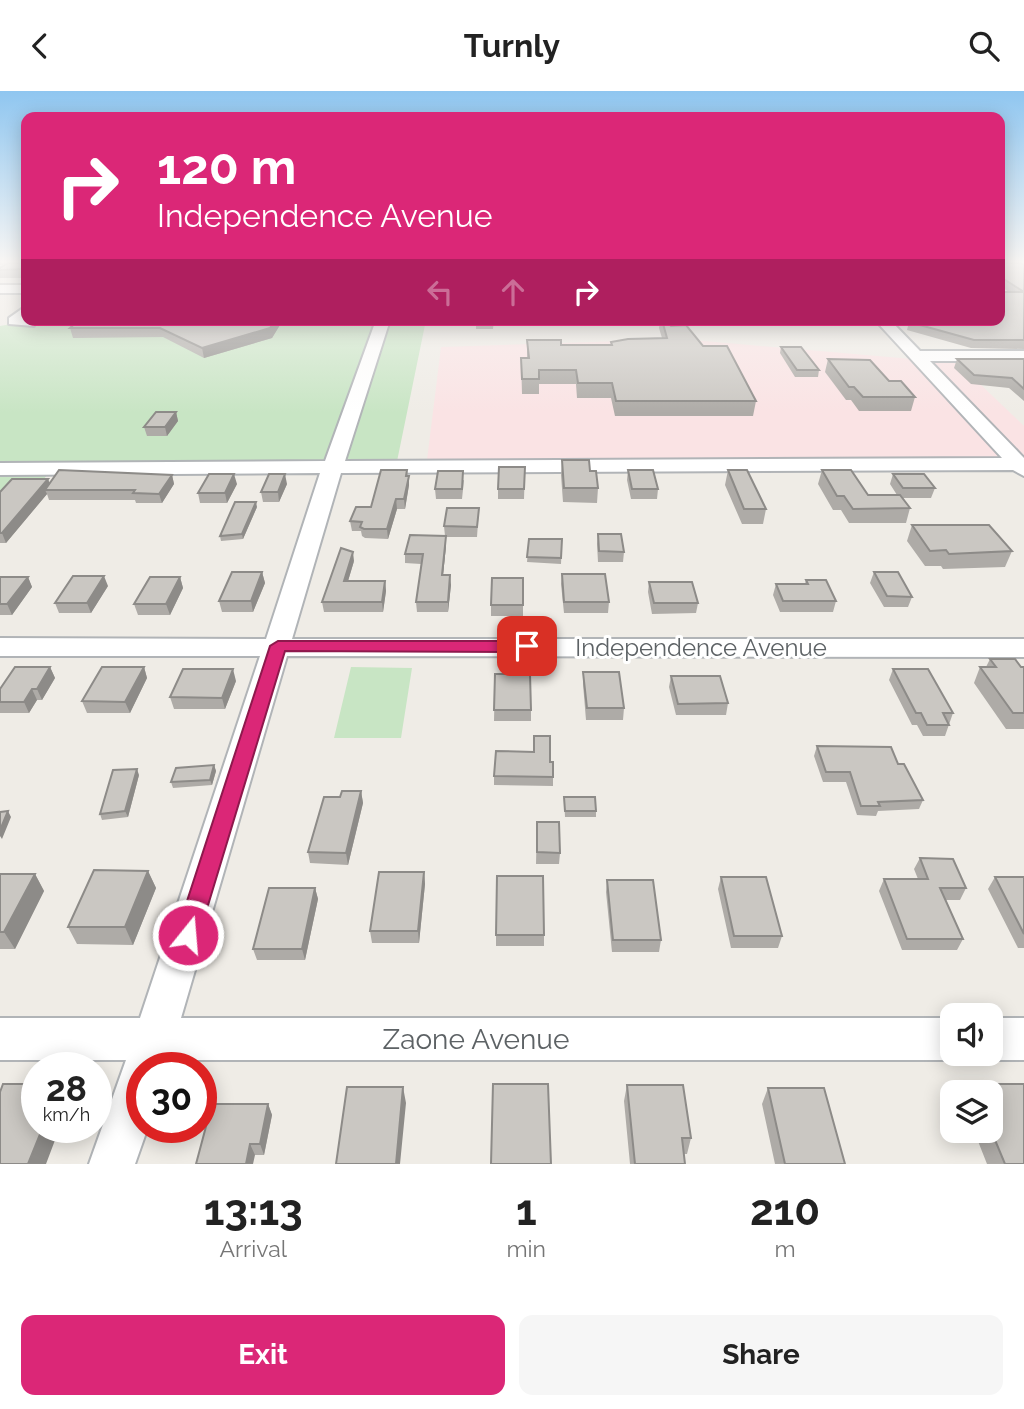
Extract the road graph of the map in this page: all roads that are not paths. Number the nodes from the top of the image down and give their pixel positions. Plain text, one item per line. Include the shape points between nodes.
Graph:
1 (381, 326) edge
2 (887, 326) edge
3 (918, 356) junction
4 (1024, 356) edge
5 (1022, 466) edge
6 (0, 469) edge
7 (332, 469) junction
8 (278, 646) junction
9 (0, 647) edge
10 (1024, 648) edge
11 (0, 1039) edge
12 (940, 1039) edge
13 (1003, 1039) edge
14 (1024, 1039) edge
15 (150, 1052) edge
16 (126, 1059) edge
17 (217, 1060) edge
18 (126, 1123) edge
19 (112, 1164) edge

1 - 7 street
2 - 3 street
3 - 4 street
3 - 5 street
5 - 7 street
6 - 7 street
7 - 8 street
8 - 9 street, Independence Avenue
8 - 10 street, Independence Avenue
8 - 15 street
11 - 16 street, Zaone Avenue
12 - 17 street, Zaone Avenue
13 - 14 street
18 - 19 street

